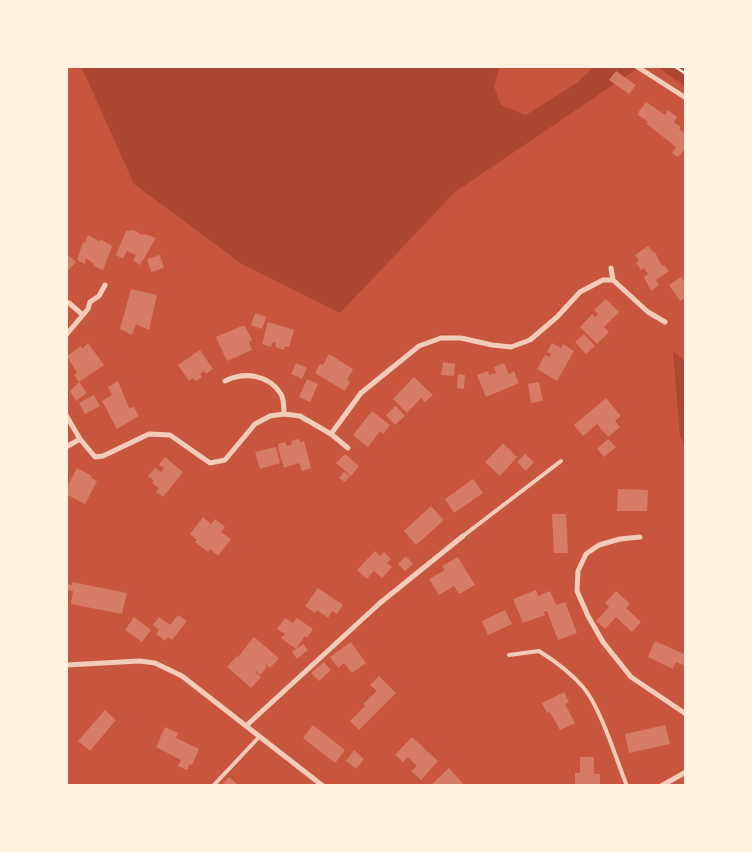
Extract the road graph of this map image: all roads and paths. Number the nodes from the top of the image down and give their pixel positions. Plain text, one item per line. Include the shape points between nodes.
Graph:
1 (636, 66) edge
2 (674, 66) edge
3 (686, 74) edge
4 (686, 98) edge
5 (611, 268) dead end
6 (613, 280) junction
7 (105, 284) dead end
8 (69, 303) dead end
9 (83, 315) junction
10 (665, 322) dead end
11 (66, 335) edge
12 (225, 381) dead end
13 (284, 414) junction
14 (66, 415) edge
15 (331, 434) junction
16 (80, 439) junction
17 (66, 447) edge
18 (348, 448) dead end
19 (561, 462) dead end
20 (463, 536) joint
21 (640, 537) dead end
22 (509, 655) dead end
23 (66, 665) edge
24 (686, 714) edge
25 (247, 726) junction
26 (260, 736) junction
27 (686, 772) edge
28 (213, 786) edge
29 (322, 786) edge
30 (627, 786) edge
31 (661, 786) edge

1 - 4 street
2 - 3 path
5 - 6 street
6 - 10 street via 648,312
6 - 15 street via 603,280 580,292 530,340 511,347 461,338 441,338 419,346 362,393
7 - 9 street
8 - 9 street
9 - 11 street
12 - 13 street via 252,375 268,380 282,396
13 - 15 street via 300,416
13 - 16 street via 270,416 255,424 225,460 210,464 170,435 149,434 95,457
14 - 16 street
15 - 18 street
16 - 17 street
19 - 20 lane
20 - 25 street via 380,603
21 - 24 street via 599,545 586,554 578,570 577,591 602,642 631,678
22 - 30 lane via 539,651 584,688 597,709
23 - 25 street via 155,663 182,676
25 - 26 street
26 - 28 lane
26 - 29 street
27 - 31 street

